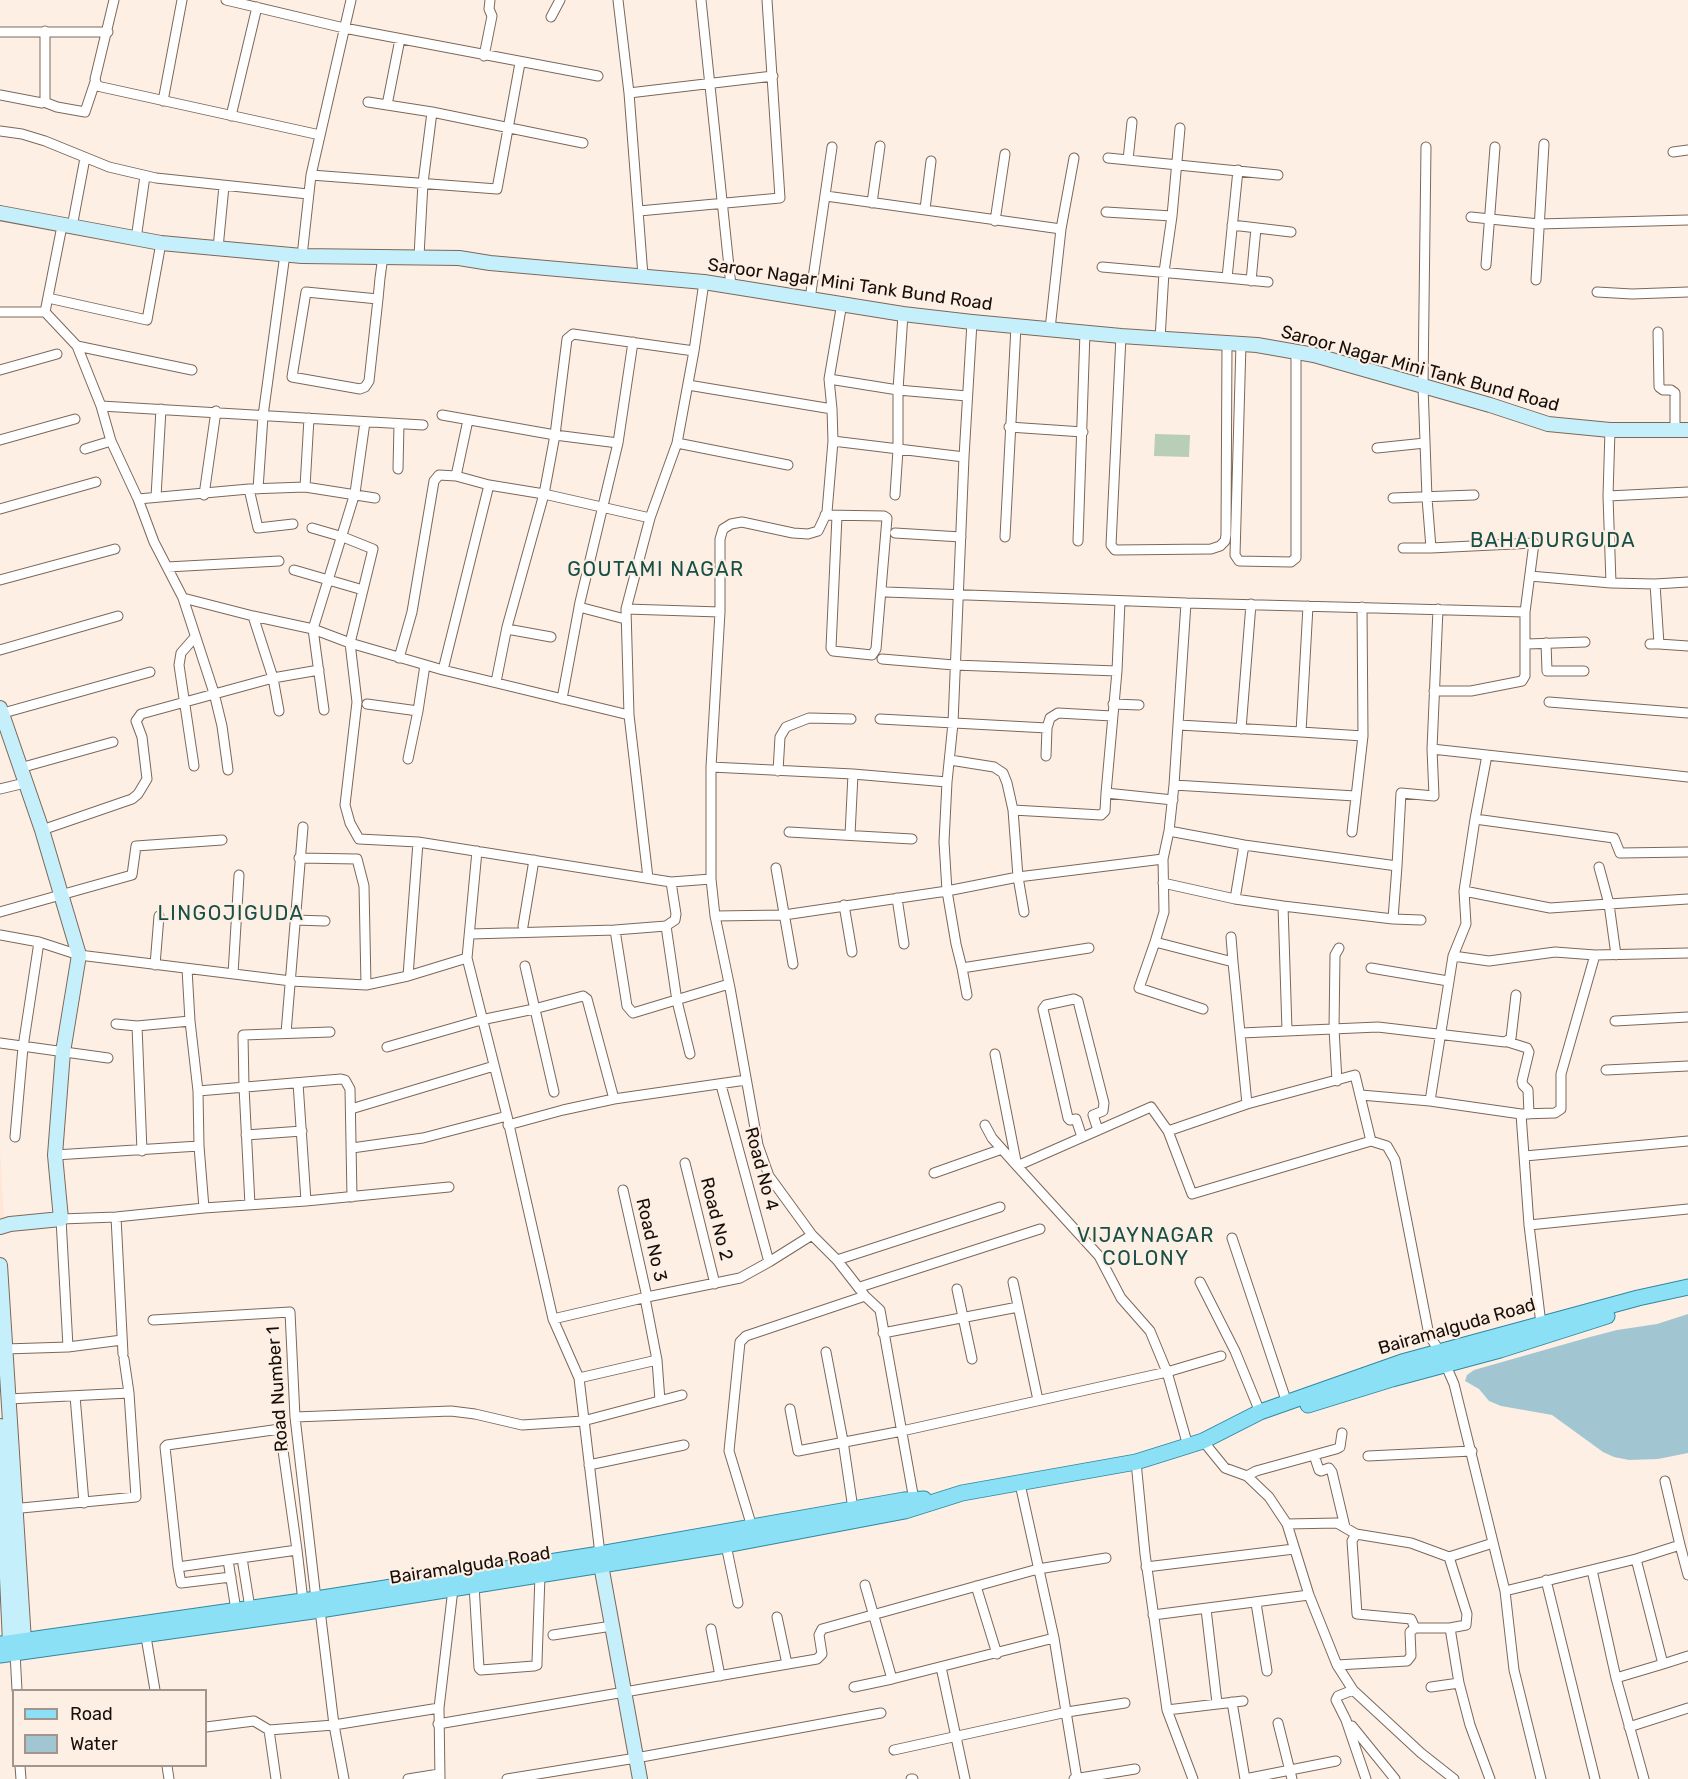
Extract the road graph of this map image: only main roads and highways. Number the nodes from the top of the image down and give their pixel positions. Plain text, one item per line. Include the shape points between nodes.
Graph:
1 (0, 213) edge
2 (1682, 430) edge
3 (1, 712) edge
4 (0, 1227) edge
5 (0, 1265) edge
6 (1688, 1287) edge
7 (1688, 1294) edge
8 (1498, 1343) junction
9 (1443, 1358) junction
10 (1242, 1422) junction
11 (3, 1431) edge
12 (2, 1493) edge
13 (942, 1498) junction
14 (10, 1509) junction
15 (600, 1560) junction
16 (313, 1603) junction
17 (145, 1630) junction
18 (10, 1647) edge
19 (640, 1779) edge

1 - 2 main road, Saroor Nagar Mini Tank Bund Road via 161,243 302,256 450,257 704,282 972,322 1234,344 1296,352 1548,424 1610,430
3 - 4 main road via 79,955 63,1052 55,1155 61,1219
5 - 11 main road via 8,1400
6 - 8 main road, Bairamalguda Road via 1542,1324
7 - 8 main road, Bairamalguda Road
8 - 9 main road, Bairamalguda Road
9 - 10 main road, Bairamalguda Road via 1263,1421
9 - 10 main road, Bairamalguda Road via 1402,1362 1260,1412
10 - 13 main road, Bairamalguda Road via 1203,1441 1136,1462
11 - 12 main road
11 - 14 main road
12 - 14 main road
13 - 15 main road, Bairamalguda Road via 752,1527
13 - 15 main road, Bairamalguda Road via 905,1511 726,1545
14 - 18 main road
15 - 16 main road, Bairamalguda Road
15 - 16 main road, Bairamalguda Road via 474,1586
15 - 19 main road
16 - 17 main road, Bairamalguda Road
16 - 17 main road, Bairamalguda Road via 243,1609
17 - 18 main road, Bairamalguda Road

